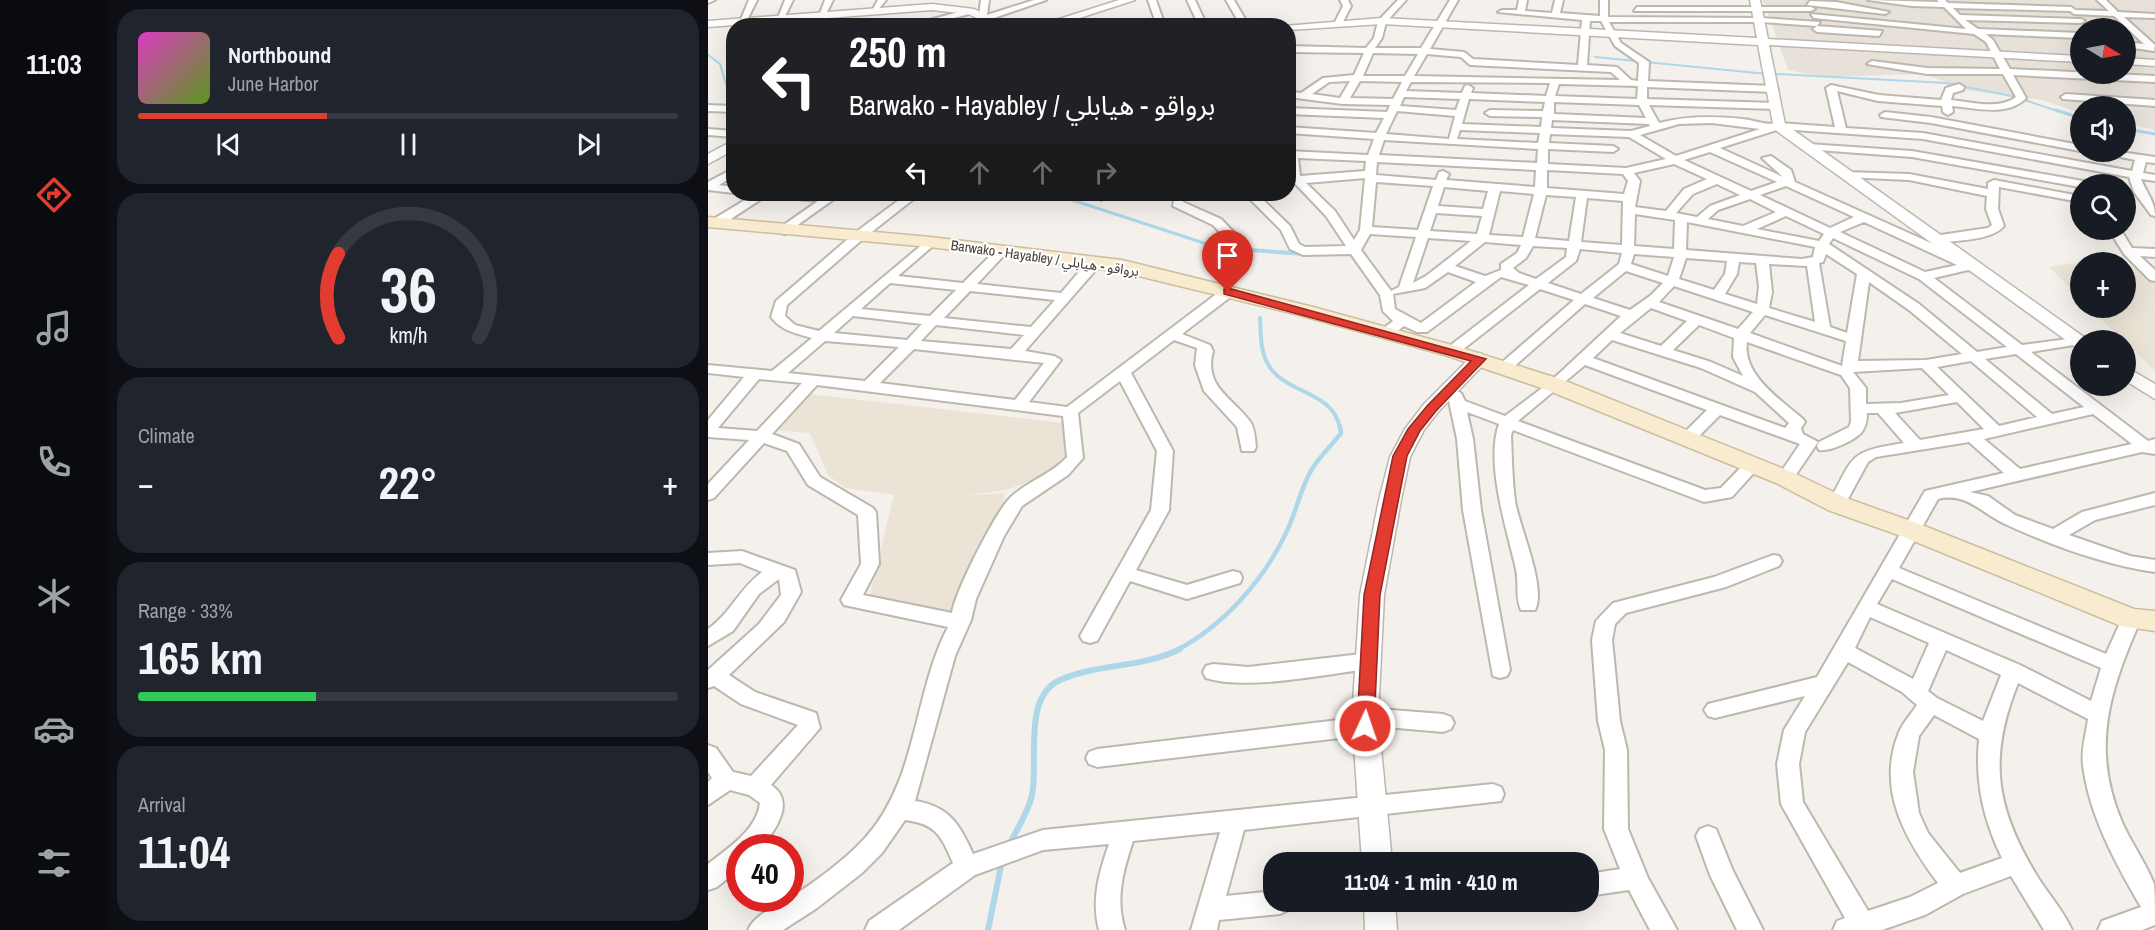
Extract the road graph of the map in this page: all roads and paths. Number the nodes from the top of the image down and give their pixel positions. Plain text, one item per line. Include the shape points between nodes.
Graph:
1 (753, 0) edge
2 (789, 0) edge
3 (829, 0) edge
4 (985, 0) edge
5 (1042, 0) edge
6 (1132, 0) edge
7 (1152, 0) edge
8 (1191, 0) edge
9 (1230, 0) edge
10 (1344, 0) edge
11 (1402, 0) edge
12 (1454, 0) edge
13 (1523, 0) edge
14 (1559, 0) edge
15 (1604, 0) edge
16 (1872, 0) edge
17 (2028, 0) edge
18 (2063, 0) edge
19 (2101, 0) edge
20 (1943, 2) edge
21 (915, 3) edge
22 (1020, 3) edge
23 (950, 4) edge
24 (1635, 4) edge
25 (880, 5) edge
26 (2035, 8) junction
27 (2147, 8) dead end
28 (1758, 9) edge
29 (2072, 10) junction
30 (970, 11) junction
31 (1891, 12) dead end
32 (1520, 13) junction
33 (1813, 13) edge
34 (822, 14) junction
35 (2115, 14) junction
36 (1556, 15) junction
37 (2155, 16) edge
38 (1586, 17) junction
39 (1918, 17) dead end
40 (1958, 17) junction
41 (744, 18) edge
42 (780, 18) joint
43 (942, 18) edge
44 (991, 18) edge
45 (994, 18) edge
46 (996, 18) edge
47 (1070, 18) edge
48 (1158, 18) edge
49 (1199, 18) edge
50 (1240, 18) edge
51 (2079, 18) edge
52 (1604, 19) junction
53 (1642, 20) junction
54 (2049, 20) junction
55 (1382, 21) junction
56 (2070, 21) edge
57 (1339, 22) junction
58 (726, 23) edge
59 (708, 24) edge
60 (1441, 24) junction
61 (1966, 25) junction
62 (1296, 26) edge
63 (1497, 27) junction
64 (1976, 31) junction
65 (1585, 32) junction
66 (1610, 33) junction
67 (2065, 34) junction
68 (2070, 34) edge
69 (1764, 41) junction
70 (1822, 44) junction
71 (2136, 45) edge
72 (2153, 45) edge
73 (1891, 48) junction
74 (1296, 49) edge
75 (1369, 49) junction
76 (1424, 51) junction
77 (1939, 51) junction
78 (1999, 55) junction
79 (2070, 59) edge
80 (2136, 62) edge
81 (2155, 63) edge
82 (1872, 64) dead end
83 (1900, 65) junction
84 (1582, 68) junction
85 (1949, 70) junction
86 (2006, 72) junction
87 (2052, 75) junction
88 (2070, 75) edge
89 (1358, 78) junction
90 (1469, 79) junction
91 (2155, 79) edge
92 (1407, 80) junction
93 (2136, 80) edge
94 (1556, 81) junction
95 (1628, 83) junction
96 (1645, 84) junction
97 (2105, 84) edge
98 (2122, 84) edge
99 (1959, 87) dead end
100 (1773, 88) junction
101 (2147, 93) edge
102 (1296, 94) edge
103 (1305, 95) junction
104 (1467, 96) junction
105 (2114, 96) edge
106 (2066, 97) junction
107 (2070, 97) edge
108 (1550, 98) junction
109 (1878, 98) junction
110 (1642, 100) junction
111 (1343, 101) junction
112 (1946, 101) junction
113 (1395, 105) junction
114 (1775, 106) junction
115 (708, 108) edge
116 (726, 109) edge
117 (1296, 111) edge
118 (2063, 111) dead end
119 (1460, 113) junction
120 (1490, 113) dead end
121 (1886, 115) junction
122 (1982, 115) dead end
123 (1549, 116) junction
124 (1949, 116) junction
125 (1931, 120) junction
126 (1654, 124) junction
127 (1456, 127) junction
128 (1776, 127) junction
129 (1296, 130) edge
130 (1546, 130) junction
131 (1840, 130) junction
132 (708, 132) edge
133 (726, 133) edge
134 (1891, 133) junction
135 (1632, 135) junction
136 (1380, 136) junction
137 (1451, 142) junction
138 (2070, 146) edge
139 (1543, 147) junction
140 (1808, 147) junction
141 (726, 148) edge
142 (1711, 148) junction
143 (1613, 149) dead end
144 (1296, 154) edge
145 (1912, 154) junction
146 (712, 155) edge
147 (2136, 157) edge
148 (2141, 158) junction
149 (1372, 159) junction
150 (1767, 159) dead end
151 (1675, 160) junction
152 (2155, 160) edge
153 (1959, 161) junction
154 (1446, 163) junction
155 (2076, 164) junction
156 (1541, 168) junction
157 (1626, 171) junction
158 (2080, 174) edge
159 (2134, 174) joint
160 (2136, 174) edge
161 (1847, 175) junction
162 (726, 176) edge
163 (1371, 176) junction
164 (1909, 177) junction
165 (2136, 177) edge
166 (2155, 178) edge
167 (1297, 180) joint
168 (1717, 180) junction
169 (2070, 181) edge
170 (1786, 182) junction
171 (1440, 183) junction
172 (1951, 184) junction
173 (708, 187) edge
174 (1495, 187) junction
175 (726, 189) edge
176 (1541, 191) junction
177 (1992, 193) junction
178 (1582, 195) junction
179 (2147, 195) edge
180 (1751, 196) junction
181 (2070, 197) edge
182 (750, 201) edge
183 (826, 201) edge
184 (905, 201) edge
185 (1178, 201) edge
186 (1258, 201) edge
187 (1630, 204) junction
188 (1431, 209) junction
189 (1785, 212) junction
190 (2155, 212) edge
191 (1488, 213) junction
192 (1675, 216) junction
193 (1863, 218) junction
194 (1699, 221) junction
195 (712, 223) edge
196 (785, 230) junction
197 (1366, 230) junction
198 (1744, 230) junction
199 (1831, 232) junction
200 (1422, 234) junction
201 (860, 235) junction
202 (1482, 238) junction
203 (1938, 239) junction
204 (2121, 240) edge
205 (1528, 241) junction
206 (930, 242) junction
207 (1575, 245) junction
208 (1822, 245) junction
209 (1242, 248) dead end
210 (1628, 249) junction
211 (1355, 250) junction
212 (2128, 251) junction
213 (1002, 252) junction
214 (1680, 253) junction
215 (2155, 253) edge
216 (1734, 257) junction
217 (1762, 260) junction
218 (1095, 262) junction
219 (1813, 263) junction
220 (1624, 266) junction
221 (1973, 267) junction
222 (1448, 268) junction
223 (1864, 271) junction
224 (1514, 276) junction
225 (1924, 276) junction
226 (2155, 277) edge
227 (888, 279) junction
228 (1486, 281) junction
229 (1672, 282) junction
230 (1540, 285) junction
231 (1406, 287) junction
232 (966, 288) junction
233 (1228, 292) junction
234 (1387, 295) junction
235 (1717, 296) junction
236 (1065, 297) junction
237 (1583, 299) junction
238 (1649, 303) junction
239 (1761, 311) junction
240 (852, 312) junction
241 (1631, 315) junction
242 (1697, 319) junction
243 (1403, 320) junction
244 (933, 321) junction
245 (1823, 329) junction
246 (1034, 332) junction
247 (1386, 333) junction
248 (1608, 334) junction
249 (1742, 334) junction
250 (1172, 335) junction
251 (2070, 335) edge
252 (822, 336) junction
253 (1853, 339) junction
254 (2070, 342) edge
255 (910, 344) junction
256 (2022, 350) junction
257 (1452, 351) junction
258 (1664, 351) junction
259 (1015, 354) junction
260 (1972, 356) junction
261 (1480, 359) junction
262 (1582, 359) junction
263 (1926, 364) junction
264 (1505, 367) junction
265 (708, 369) edge
266 (1848, 369) junction
267 (1124, 372) junction
268 (755, 374) junction
269 (776, 376) junction
270 (813, 380) junction
271 (2136, 380) edge
272 (1555, 385) junction
273 (869, 386) junction
274 (1758, 389) junction
275 (2155, 393) edge
276 (1456, 394) junction
277 (1960, 398) junction
278 (1019, 405) junction
279 (2098, 408) junction
280 (1717, 409) junction
281 (1859, 409) junction
282 (1883, 409) junction
283 (1070, 412) junction
284 (2050, 420) junction
285 (1508, 422) junction
286 (709, 427) edge
287 (1996, 432) junction
288 (1795, 435) junction
289 (762, 436) junction
290 (1972, 437) junction
291 (1687, 439) junction
292 (1825, 446) dead end
293 (1248, 447) dead end
294 (1917, 447) junction
295 (2152, 448) edge
296 (1752, 465) junction
297 (2016, 475) junction
298 (1785, 478) junction
299 (1942, 490) junction
300 (708, 494) edge
301 (2155, 499) edge
302 (1837, 504) junction
303 (1913, 531) junction
304 (2056, 537) junction
305 (708, 559) edge
306 (1773, 561) dead end
307 (2155, 566) edge
308 (778, 570) junction
309 (1890, 571) junction
310 (1125, 573) junction
311 (1233, 579) dead end
312 (1528, 604) dead end
313 (1865, 607) junction
314 (2143, 620) edge
315 (960, 622) junction
316 (1090, 636) dead end
317 (708, 639) edge
318 (1940, 640) junction
319 (1844, 651) junction
320 (1370, 661) junction
321 (2111, 664) junction
322 (1500, 670) dead end
323 (2013, 671) junction
324 (1213, 672) dead end
325 (711, 678) edge
326 (1822, 684) junction
327 (1924, 699) junction
328 (1715, 710) dead end
329 (2097, 714) junction
330 (1365, 721) junction
331 (1443, 723) dead end
332 (1990, 734) junction
333 (708, 753) edge
334 (1097, 758) dead end
335 (726, 780) junction
336 (755, 787) junction
337 (1493, 794) dead end
338 (708, 795) edge
339 (1374, 807) junction
340 (900, 809) junction
341 (1235, 819) junction
342 (1125, 830) junction
343 (757, 834) edge
344 (1708, 836) dead end
345 (1376, 852) edge
346 (726, 864) edge
347 (2015, 864) junction
348 (967, 867) junction
349 (1636, 878) junction
350 (708, 879) edge
351 (1599, 883) edge
352 (1954, 886) junction
353 (1263, 906) edge
354 (2155, 908) edge
355 (1380, 912) edge
356 (2155, 913) edge
357 (1206, 920) edge
358 (1858, 928) edge
359 (760, 930) edge
360 (878, 930) edge
361 (1112, 930) edge
362 (1381, 930) edge
363 (1664, 930) edge
364 (1750, 930) edge
365 (2059, 930) edge
366 (2111, 930) edge

1 - 41 street
2 - 42 street
3 - 34 street
4 - 45 street
5 - 22 street
6 - 47 street
7 - 48 street
8 - 49 street
9 - 50 street
10 - 57 street via 1347,6
11 - 55 street
12 - 60 street
13 - 32 street
14 - 36 street
15 - 52 street
16 - 20 street
17 - 26 street
18 - 29 street
19 - 35 street
20 - 26 street
20 - 40 street
21 - 23 street
21 - 25 street
22 - 46 street
23 - 30 street
24 - 28 street
24 - 53 street
25 - 34 street
26 - 29 street
26 - 54 street
27 - 37 street
28 - 33 street
28 - 33 street
28 - 53 street
28 - 69 street
29 - 35 street
29 - 51 street
30 - 43 street
30 - 44 street
31 - 33 street via 1836,4
32 - 36 street
32 - 63 street via 1500,9
33 - 64 street via 1940,37 1958,37 1957,31
33 - 70 street
34 - 42 street
35 - 37 street
35 - 72 street
36 - 38 street
38 - 52 street
38 - 65 street
39 - 61 street
40 - 54 street
40 - 61 street
52 - 53 street
52 - 66 street
54 - 56 street
54 - 67 street
55 - 57 street
55 - 60 street
55 - 75 street via 1378,38
57 - 62 street
58 - 59 street
60 - 63 street
60 - 76 street
61 - 64 street
63 - 65 street
64 - 67 street
64 - 78 street via 1989,40
65 - 66 street
65 - 84 street
66 - 69 street
66 - 96 street via 1623,49 1642,59
67 - 68 street
69 - 70 street
69 - 100 street
70 - 73 street
71 - 72 street
73 - 77 street
73 - 83 street
74 - 75 street
75 - 76 street
75 - 89 street
76 - 84 street via 1464,55 1470,62
76 - 92 street
77 - 78 street
77 - 85 street
78 - 79 street
78 - 86 street
80 - 81 street
82 - 83 street
83 - 85 street via 1906,69
84 - 95 street via 1614,69
85 - 86 street
86 - 87 street
86 - 112 street via 2021,98 2012,105
87 - 88 street
87 - 106 street
89 - 92 street
89 - 103 street via 1326,80
89 - 111 street
90 - 92 street
90 - 94 street
90 - 104 street
91 - 101 street
92 - 113 street
93 - 101 street
94 - 95 street
94 - 108 street
95 - 96 street
96 - 100 street
96 - 110 street
97 - 105 street
98 - 101 street
99 - 112 street via 1949,90
100 - 114 street
102 - 103 street
103 - 111 street
104 - 108 street
104 - 113 street
104 - 119 street
106 - 107 street
106 - 118 street
108 - 110 street
108 - 123 street
109 - 112 street
109 - 121 street
109 - 131 street via 1829,89
110 - 114 street
110 - 126 street
111 - 113 street
112 - 124 street
113 - 117 street
113 - 119 street
113 - 136 street
114 - 128 street
115 - 116 street
119 - 127 street
120 - 123 street
121 - 125 street
121 - 134 street
122 - 124 street
123 - 126 street
123 - 130 street
124 - 125 street via 1935,114
125 - 138 street
126 - 128 street via 1712,120
126 - 135 street
127 - 130 street
127 - 137 street
128 - 131 street
128 - 140 street
128 - 142 street
129 - 136 street
130 - 135 street
130 - 139 street
131 - 134 street
132 - 133 street
134 - 155 street
135 - 151 street
136 - 137 street
136 - 149 street
137 - 139 street
137 - 154 street
139 - 143 street
139 - 156 street
140 - 145 street
140 - 161 street
141 - 146 street
142 - 151 street
142 - 170 street
144 - 149 street
145 - 153 street
145 - 164 street
147 - 148 street
148 - 152 street
148 - 159 street via 2139,171
149 - 154 street
149 - 163 street
150 - 170 street via 1790,176
151 - 157 street
151 - 168 street
153 - 169 street
153 - 172 street
154 - 156 street
154 - 171 street
155 - 158 street
155 - 159 street
156 - 157 street
156 - 176 street
157 - 187 street via 1634,181
160 - 166 street
161 - 164 street
161 - 203 street
162 - 173 street
163 - 167 street
163 - 171 street
163 - 197 street
164 - 172 street
165 - 179 street
167 - 211 street via 1331,214
168 - 180 street
168 - 192 street via 1681,195
170 - 180 street
170 - 193 street
171 - 174 street
171 - 188 street
172 - 177 street
173 - 175 street
174 - 176 street
174 - 191 street
176 - 178 street
176 - 205 street
177 - 181 street via 1994,183
177 - 203 street via 1998,226 1992,231
178 - 187 street
178 - 207 street
179 - 190 street
180 - 189 street
180 - 194 street via 1708,211
182 - 195 street
183 - 196 street
184 - 201 street
185 - 209 street via 1177,204 1217,222
186 - 211 street via 1276,218 1294,246 1309,251
187 - 192 street
187 - 210 street
188 - 191 street
188 - 200 street
189 - 198 street
189 - 199 street
191 - 202 street
192 - 194 street
192 - 214 street
193 - 199 street
193 - 221 street
194 - 198 street
195 - 196 main road, Barwako - Hayabley / برواقو - هيابلي
196 - 201 main road, Barwako - Hayabley / برواقو - هيابلي
197 - 200 street
197 - 211 street
198 - 208 street
199 - 208 street
199 - 225 street
200 - 202 street
200 - 231 street
201 - 206 main road, Barwako - Hayabley / برواقو - هيابلي
201 - 252 street via 781,304 778,316 782,323
202 - 205 street
202 - 222 street
203 - 221 street
204 - 212 street
205 - 207 street
205 - 224 street via 1522,255 1506,267
206 - 213 main road, Barwako - Hayabley / برواقو - هيابلي
206 - 227 street
207 - 210 street
207 - 230 street via 1572,258
208 - 219 street via 1819,259
208 - 223 street
210 - 214 street
210 - 220 street
211 - 234 street
212 - 215 street
212 - 226 street
213 - 218 main road, Barwako - Hayabley / برواقو - هيابلي
213 - 232 street
214 - 216 street
214 - 229 street
216 - 217 street
216 - 235 street via 1731,274
217 - 219 street
217 - 239 street via 1766,292
218 - 233 main road, Barwako - Hayabley / برواقو - هيابلي
218 - 236 street
219 - 245 street
220 - 229 street
220 - 237 street
221 - 225 street
221 - 251 street
222 - 228 street
222 - 231 street via 1420,285
223 - 253 street
223 - 260 street
224 - 228 street via 1499,273
224 - 230 street
225 - 256 street
227 - 232 street
227 - 240 street
228 - 243 street via 1422,328
229 - 235 street
229 - 238 street
230 - 237 street
230 - 257 street
231 - 234 street
232 - 236 street
232 - 244 street
233 - 247 main road, Barwako - Hayabley / برواقو - هيابلي
233 - 250 street
234 - 243 street via 1389,314
235 - 239 street
236 - 246 street
237 - 241 street
237 - 264 street
238 - 241 street
238 - 242 street
239 - 245 street
239 - 249 street
240 - 244 street
240 - 252 street
241 - 248 street
242 - 249 street
242 - 258 street
243 - 247 street
244 - 246 street
244 - 255 street
245 - 253 street
246 - 259 street
247 - 257 main road, Barwako - Hayabley / برواقو - هيابلي
248 - 258 street
248 - 262 street
249 - 266 street
249 - 274 street via 1740,354
250 - 267 street
250 - 293 street via 1203,345 1206,351 1202,364 1212,391 1245,426
252 - 255 street
252 - 269 street
253 - 266 street
254 - 256 street
255 - 259 street
255 - 273 street
256 - 260 street
256 - 279 street
257 - 261 main road, Barwako - Hayabley / برواقو - هيابلي
258 - 274 street via 1717,369
259 - 278 street via 1054,360
260 - 263 street
260 - 284 street
261 - 264 main road, Barwako - Hayabley / برواقو - هيابلي
261 - 276 street
262 - 272 street
262 - 280 street
263 - 266 street
263 - 277 street
264 - 272 main road, Barwako - Hayabley / برواقو - هيابلي
265 - 268 street
266 - 281 street via 1858,388
267 - 283 street
267 - 310 street via 1164,451 1160,510
268 - 269 street
268 - 286 street
269 - 270 street
270 - 273 street
270 - 289 street
271 - 275 street
272 - 285 street
272 - 291 main road, Barwako - Hayabley / برواقو - هيابلي
273 - 278 street
274 - 288 street via 1797,422 1793,428
276 - 285 street
276 - 320 street via 1414,429 1400,456 1372,595
276 - 322 street
277 - 282 street
277 - 287 street
278 - 283 street
279 - 284 street
279 - 295 street
280 - 288 street
280 - 291 street
281 - 282 street
281 - 292 street via 1855,430
282 - 294 street
283 - 315 street via 1075,458 1067,468 1009,509 966,598
284 - 287 street
285 - 296 street via 1704,496 1726,494
285 - 312 street via 1502,442 1508,502 1526,572
286 - 289 street
287 - 290 street
288 - 298 street via 1810,442
289 - 300 street
289 - 315 street via 793,448 814,481 867,512 870,564 851,600
290 - 294 street
290 - 297 street
291 - 296 main road, Barwako - Hayabley / برواقو - هيابلي
294 - 302 street via 1883,450 1861,459
295 - 297 street
296 - 298 main road, Barwako - Hayabley / برواقو - هيابلي
297 - 299 street
298 - 302 main road, Barwako - Hayabley / برواقو - هيابلي
299 - 303 street via 1931,495
299 - 304 street via 1982,500 2009,519
301 - 304 street via 2085,518 2065,526
302 - 303 main road, Barwako - Hayabley / برواقو - هيابلي
303 - 309 street
303 - 314 main road, Barwako - Hayabley / برواقو - هيابلي
304 - 307 street
305 - 308 street via 742,557
306 - 349 street via 1719,582 1620,608 1606,621 1602,640 1609,721 1616,750 1617,828
308 - 317 street via 752,589 726,626
308 - 325 street via 788,575 792,588 789,600 780,614
309 - 313 street
309 - 321 street
310 - 311 street via 1187,592
310 - 316 street
313 - 318 street
313 - 319 street
314 - 321 street
315 - 340 street via 932,697 914,776
318 - 323 street
318 - 327 street
319 - 326 street
319 - 327 street
320 - 324 street via 1248,675
320 - 330 street
321 - 329 street
323 - 329 street
323 - 332 street
325 - 336 street via 748,698 808,719 809,728
326 - 328 street
326 - 358 street via 1795,730 1788,764 1792,804
327 - 332 street
327 - 352 street via 1909,734 1902,772 1908,813 1920,840
329 - 354 street via 2093,763 2101,796
330 - 331 street
330 - 334 street
330 - 339 street
332 - 347 street via 1986,769 1998,826
333 - 335 street
335 - 336 street
335 - 338 street
336 - 343 street via 772,798 773,807
337 - 339 street
339 - 341 street
339 - 345 street
340 - 348 street via 934,816 940,821
340 - 359 street via 869,852 842,877
341 - 342 street
341 - 357 street
342 - 348 street via 1043,840
342 - 361 street via 1110,877 1108,904
344 - 364 street via 1722,875
346 - 350 street
347 - 352 street
347 - 365 street
348 - 360 street
349 - 351 street
349 - 363 street
352 - 358 street via 1916,907
353 - 357 street
355 - 362 street
356 - 366 street

